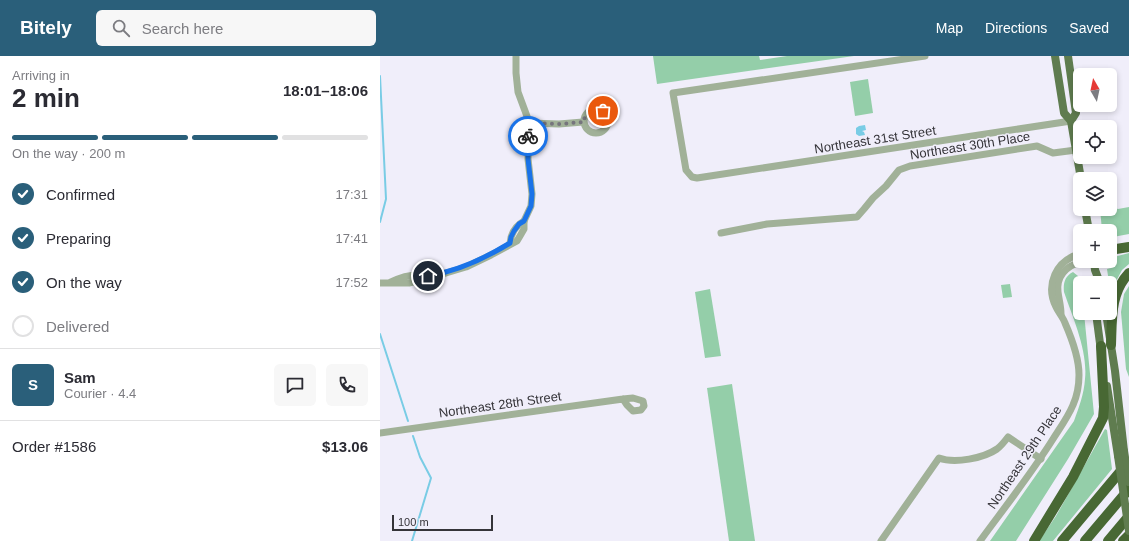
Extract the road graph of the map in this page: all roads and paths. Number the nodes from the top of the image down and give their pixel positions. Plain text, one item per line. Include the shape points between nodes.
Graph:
1 (516, 56) edge
2 (925, 56) edge
3 (1054, 56) edge
4 (1068, 56) edge
5 (584, 122) dead end
6 (1071, 122) junction
7 (529, 123) junction
8 (1073, 133) edge
9 (1073, 150) edge
10 (721, 233) dead end
11 (1129, 247) edge
12 (1117, 249) edge
13 (1073, 257) edge
14 (1073, 264) edge
15 (1129, 273) edge
16 (380, 283) edge
17 (1061, 314) junction
18 (1098, 320) edge
19 (1106, 320) edge
20 (1106, 346) junction
21 (623, 399) dead end
22 (380, 433) edge
23 (1121, 454) junction
24 (1041, 458) junction
25 (1129, 461) edge
26 (1129, 482) edge
27 (1129, 489) edge
28 (1129, 516) edge
29 (1129, 531) edge
30 (1129, 535) edge
31 (881, 541) edge
32 (980, 541) edge
33 (1034, 541) edge
34 (1062, 541) edge
35 (1085, 541) edge
36 (1108, 541) edge
37 (1123, 541) edge

1 - 7 street via 518,92
2 - 6 street, Northeast 31st Street via 673,93 686,170 692,177 697,178
3 - 6 main road via 1064,113
4 - 6 main road via 1076,113
5 - 7 street
6 - 8 main road
7 - 16 street via 531,206 524,221 524,229 517,240 491,255 446,273 409,283
9 - 10 street, Northeast 30th Place via 1053,153 1037,146 910,166 899,170 857,217 767,224
11 - 12 highway
13 - 17 street, Northeast 29th Place via 1061,265 1053,276 1052,293 1056,308
14 - 17 street, Northeast 29th Place via 1058,280
15 - 20 highway via 1115,296
17 - 24 street, Northeast 29th Place via 1077,359 1077,392 1069,414
18 - 20 main road
19 - 20 main road
20 - 23 main road
20 - 33 highway via 1103,418 1073,477
21 - 22 street, Northeast 28th Street
23 - 26 main road, bridge
23 - 29 main road, bridge
24 - 31 street via 1008,437 998,448 985,455 958,460 939,458
24 - 32 street, Northeast 29th Place
25 - 34 highway
27 - 35 highway
28 - 36 highway
30 - 37 highway

